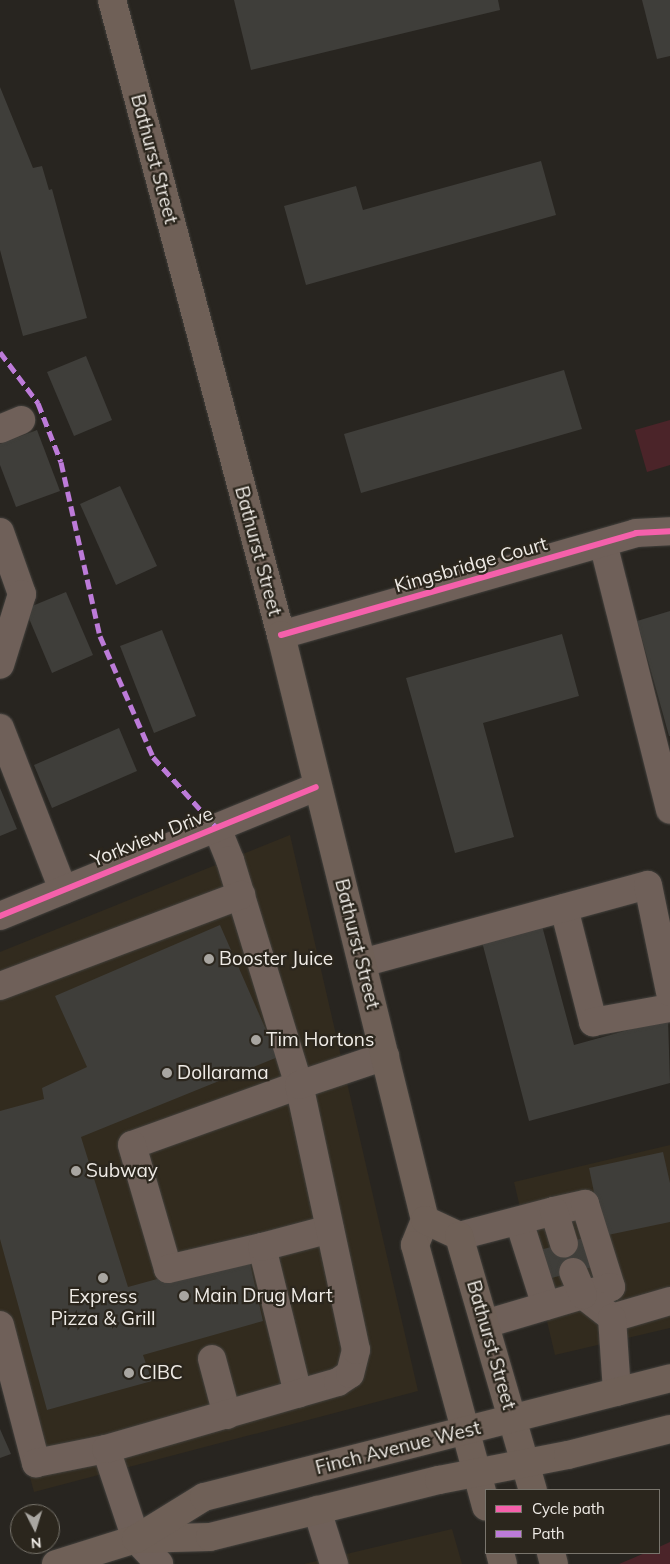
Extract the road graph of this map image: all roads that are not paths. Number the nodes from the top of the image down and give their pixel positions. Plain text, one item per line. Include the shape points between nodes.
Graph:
1 (112, 0) edge
2 (670, 531) edge
3 (0, 532) edge
4 (603, 542) junction
5 (281, 635) junction
6 (0, 665) edge
7 (0, 728) edge
8 (316, 787) junction
9 (670, 810) edge
10 (217, 828) junction
11 (63, 890) junction
12 (241, 895) junction
13 (564, 908) junction
14 (0, 916) edge
15 (362, 963) junction
16 (0, 986) edge
17 (670, 992) edge
18 (670, 1008) edge
19 (385, 1056) junction
20 (299, 1085) junction
21 (554, 1211) junction
22 (425, 1220) junction
23 (519, 1221) junction
24 (330, 1228) junction
25 (459, 1236) junction
26 (564, 1243) dead end
27 (262, 1247) junction
28 (578, 1284) junction
29 (670, 1301) edge
30 (546, 1306) junction
31 (612, 1318) junction
32 (485, 1324) junction
33 (0, 1325) edge
34 (212, 1359) dead end
35 (670, 1378) edge
36 (617, 1392) junction
37 (298, 1394) junction
38 (227, 1414) junction
39 (513, 1418) junction
40 (670, 1429) edge
41 (466, 1430) junction
42 (106, 1449) junction
43 (525, 1463) junction
44 (478, 1473) junction
45 (533, 1489) edge
46 (485, 1504) edge
47 (317, 1510) junction
48 (136, 1539) junction
49 (56, 1564) edge
50 (159, 1564) edge
51 (334, 1564) edge

1 - 5 main road, Bathurst Street
2 - 4 street, Kingsbridge Court via 636,533
3 - 6 street via 22,594
4 - 5 street, Kingsbridge Court
4 - 9 street
5 - 8 main road, Bathurst Street
7 - 11 street
8 - 10 street, Yorkview Drive
8 - 15 main road, Bathurst Street
10 - 11 street, Yorkview Drive
10 - 12 street
11 - 14 street, Yorkview Drive
12 - 16 street
12 - 20 street
13 - 15 street
13 - 17 street via 648,885
13 - 18 street via 593,1022
15 - 19 main road, Bathurst Street
19 - 20 street
19 - 22 main road, Bathurst Street
20 - 24 street
20 - 27 street via 132,1145 168,1269
21 - 23 street
21 - 26 street
21 - 28 street via 585,1204 610,1287
22 - 25 main road
22 - 41 main road via 415,1245
23 - 25 street
23 - 30 street
24 - 27 street
24 - 37 street via 356,1350 355,1364 350,1374 338,1382
25 - 32 main road, Bathurst Street
27 - 37 street
28 - 30 street
28 - 31 street
29 - 31 street
30 - 32 street
31 - 36 street
32 - 39 main road, Bathurst Street
33 - 42 street via 36,1462
34 - 38 street
35 - 36 main road, Finch Avenue West
36 - 39 main road, Finch Avenue West
37 - 38 street
38 - 42 street
39 - 41 main road, Finch Avenue West
39 - 43 main road, Bathurst Street
40 - 43 main road, Finch Avenue West
41 - 44 main road
41 - 48 main road, Finch Avenue West via 204,1497
42 - 48 street
43 - 44 main road, Finch Avenue West
43 - 45 main road, Bathurst Street
44 - 46 main road
44 - 47 main road, Finch Avenue West
47 - 48 main road, Finch Avenue West via 210,1537
47 - 51 street
48 - 49 main road, Finch Avenue West
48 - 50 street

